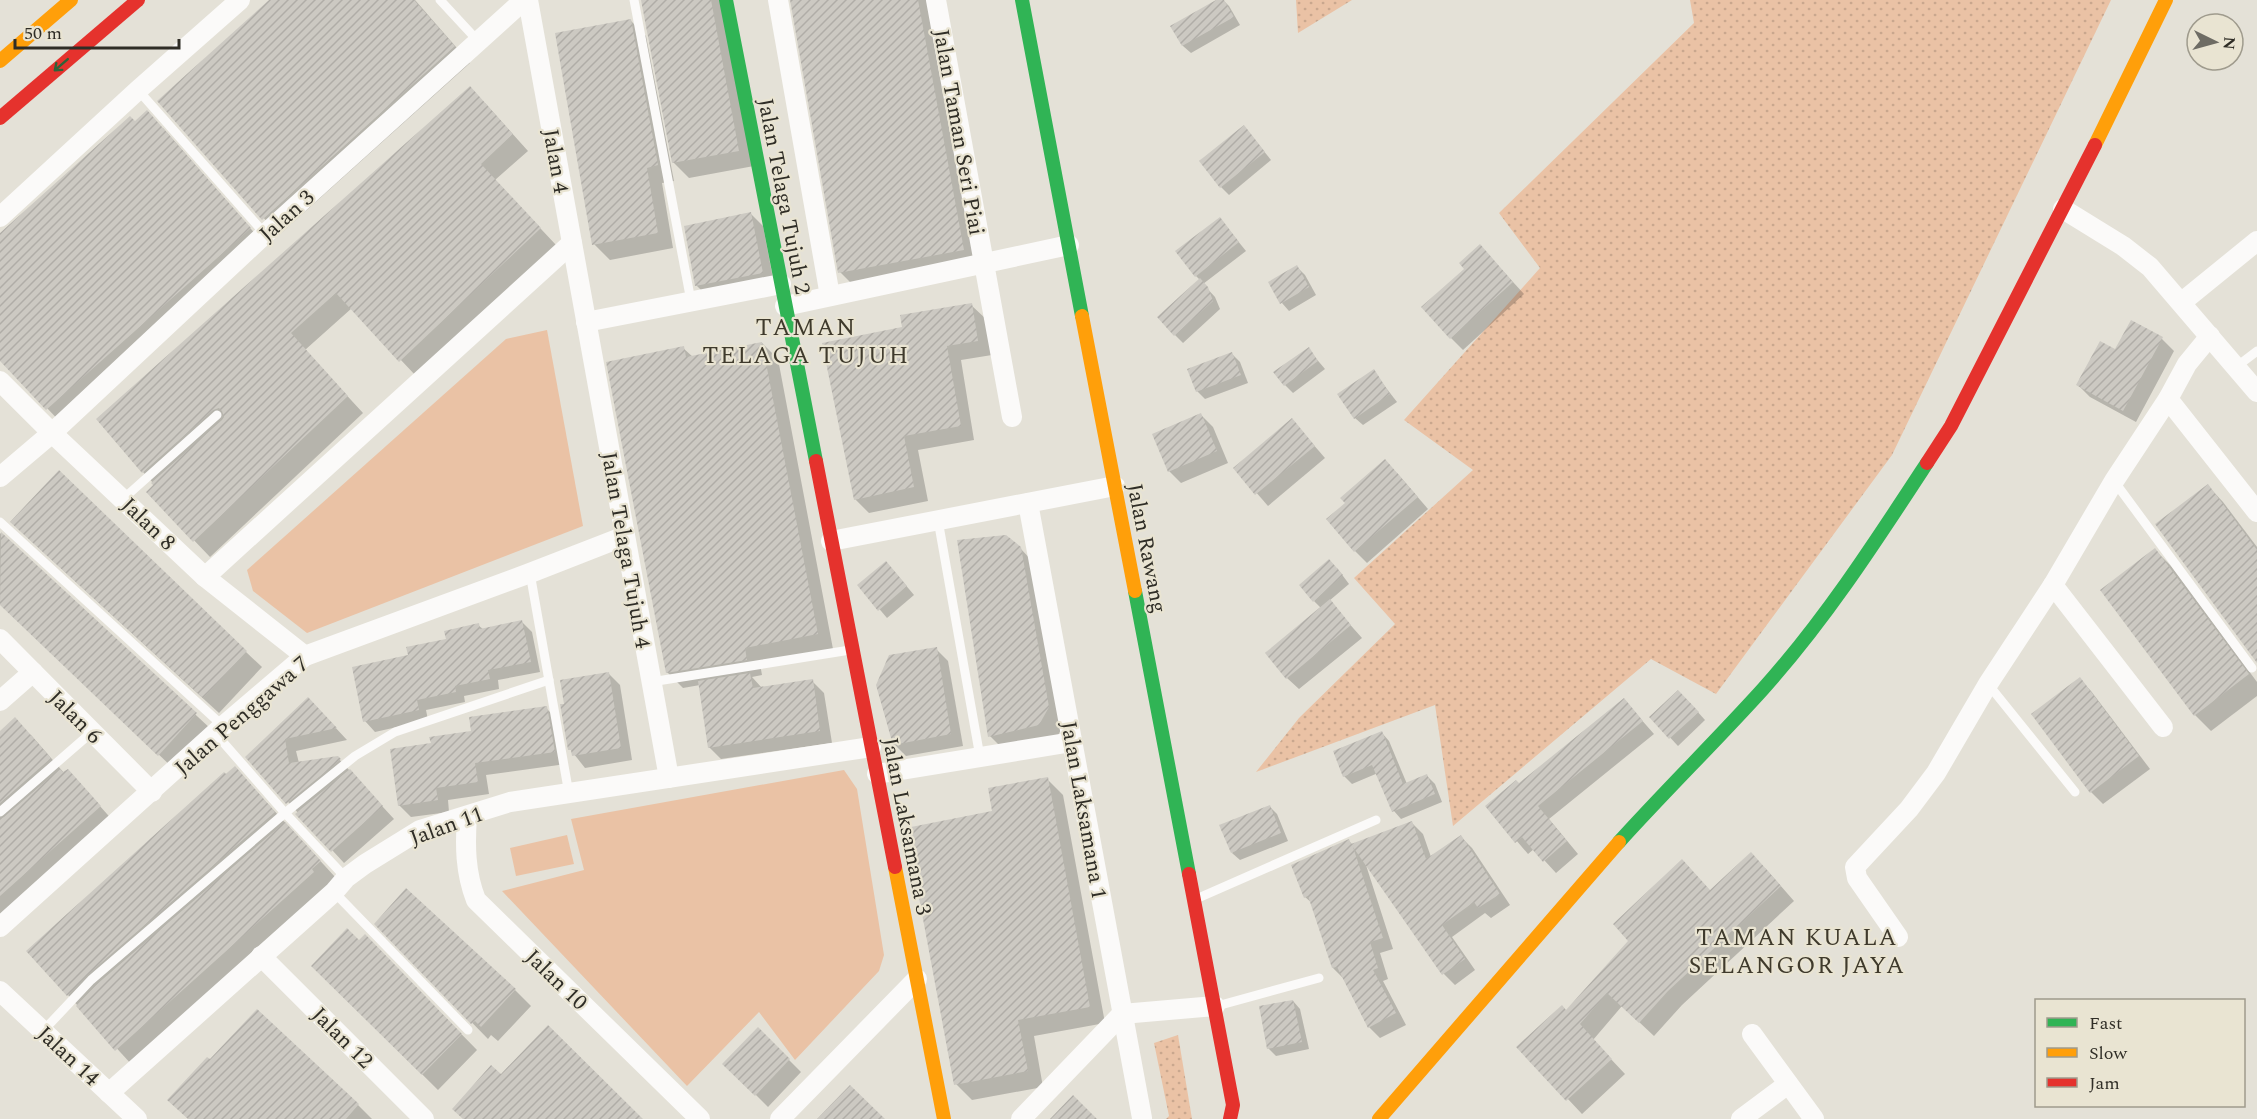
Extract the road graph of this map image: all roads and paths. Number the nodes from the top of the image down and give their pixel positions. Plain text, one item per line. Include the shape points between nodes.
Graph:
1 (71, 0) edge
2 (138, 0) edge
3 (240, 0) edge
4 (440, 0) edge
5 (526, 0) edge
6 (634, 0) edge
7 (726, 0) edge
8 (778, 0) edge
9 (936, 0) edge
10 (1022, 0) edge
11 (2166, 0) edge
12 (478, 41) junction
13 (0, 61) edge
14 (138, 90) junction
15 (0, 118) edge
16 (2064, 209) junction
17 (0, 217) edge
18 (265, 234) junction
19 (2257, 241) edge
20 (572, 243) junction
21 (1069, 245) junction
22 (984, 263) junction
23 (781, 284) junction
24 (830, 296) junction
25 (691, 301) junction
26 (2182, 302) junction
27 (785, 306) junction
28 (586, 322) junction
29 (2210, 336) junction
30 (2257, 351) edge
31 (2236, 368) junction
32 (0, 381) edge
33 (2257, 392) edge
34 (2168, 399) junction
35 (217, 415) dead end
36 (1012, 417) dead end
37 (52, 433) junction
38 (0, 477) edge
39 (2114, 481) junction
40 (1115, 486) junction
41 (123, 499) junction
42 (1029, 503) junction
43 (2257, 512) edge
44 (938, 520) junction
45 (0, 522) edge
46 (625, 536) junction
47 (831, 541) junction
48 (530, 573) junction
49 (205, 577) junction
50 (2053, 585) junction
51 (0, 639) edge
52 (852, 649) junction
53 (305, 656) junction
54 (2252, 668) dead end
55 (33, 672) junction
56 (549, 680) junction
57 (651, 682) junction
58 (1988, 684) junction
59 (0, 701) edge
60 (2163, 727) dead end
61 (219, 730) junction
62 (92, 732) junction
63 (1072, 742) junction
64 (871, 747) junction
65 (980, 757) junction
66 (877, 774) junction
67 (669, 778) junction
68 (152, 792) junction
69 (2075, 792) dead end
70 (570, 794) junction
71 (0, 812) edge
72 (285, 813) junction
73 (467, 816) junction
74 (1376, 820) dead end
75 (340, 885) junction
76 (1194, 900) junction
77 (0, 927) edge
78 (1898, 937) dead end
79 (261, 956) junction
80 (1319, 978) dead end
81 (917, 979) junction
82 (0, 991) edge
83 (1215, 1006) junction
84 (1122, 1014) junction
85 (43, 1030) junction
86 (468, 1030) dead end
87 (1752, 1034) dead end
88 (1788, 1084) junction
89 (109, 1093) junction
90 (1233, 1105) junction
91 (1142, 1118) edge
92 (1245, 1118) edge
93 (137, 1119) edge
94 (424, 1119) edge
95 (700, 1119) edge
96 (780, 1119) edge
97 (944, 1119) edge
98 (1021, 1119) edge
99 (1230, 1119) edge
100 (1380, 1119) edge
101 (1741, 1119) edge
102 (1814, 1119) edge

1 - 13 main road
2 -> 15 main road
3 - 14 street
4 - 12 lane
5 - 12 street, Jalan 3
5 - 20 street, Jalan 4
6 - 25 lane
7 - 23 main road, Jalan Telaga Tujuh 2
8 - 24 street
9 - 22 street, Jalan Taman Seri Piai
10 - 21 main road, Jalan Rawang
11 - 16 main road
12 - 18 street, Jalan 3
14 - 17 street
14 - 18 lane
16 - 26 street via 2150,267
16 - 100 main road via 1951,426 1828,607 1764,688 1562,906
18 - 37 street, Jalan 3
19 - 26 street
20 - 28 street, Jalan 4
20 - 49 street
21 - 22 street
21 - 40 main road, Jalan Rawang
22 - 24 street
22 - 36 street, Jalan Taman Seri Piai
23 - 25 street
23 - 27 main road, Jalan Telaga Tujuh 2
24 - 27 street
25 - 28 street
26 - 29 street
27 - 47 main road, Jalan Telaga Tujuh 2
28 - 46 street, Jalan Telaga Tujuh 4
29 - 31 street
29 - 34 street via 2187,364
30 - 31 lane
31 - 33 street
32 - 37 street, Jalan 8
34 - 39 street
34 - 43 street
35 - 41 lane
37 - 38 street, Jalan 3
37 - 41 street, Jalan 8
39 - 50 street
39 - 54 lane
40 - 42 street
40 - 76 main road, Jalan Rawang
41 - 49 street, Jalan 8
42 - 44 street
42 - 63 street, Jalan Laksamana 1
44 - 47 street
44 - 65 lane
45 - 61 lane
46 - 48 street, Jalan Penggawa 7
46 - 57 street, Jalan Telaga Tujuh 4
47 - 52 main road, Jalan Laksamana 3
48 - 53 street, Jalan Penggawa 7
48 - 56 lane
49 - 53 street, Jalan 8
50 - 58 street
50 - 60 street
51 - 55 street, Jalan 6
52 - 57 lane
52 - 64 main road, Jalan Laksamana 3
53 - 61 street, Jalan Penggawa 7
55 - 59 street
55 - 62 street, Jalan 6
56 - 70 lane
56 - 72 lane via 395,732 355,756
57 - 67 street, Jalan Telaga Tujuh 4
58 - 69 lane
58 - 78 street via 1929,782 1855,867 1857,878
61 - 68 street, Jalan Penggawa 7
61 - 72 lane
62 - 68 street, Jalan 6
62 - 71 lane
63 - 65 street
63 - 84 street, Jalan Laksamana 1
64 - 66 main road, Jalan Laksamana 3
64 - 67 street, Jalan 11
65 - 66 street
66 - 81 main road, Jalan Laksamana 3
67 - 70 street, Jalan 11
68 - 77 street, Jalan Penggawa 7
70 - 73 street, Jalan 11 via 510,802
72 - 75 lane
72 - 85 lane via 91,980
73 - 75 street, Jalan 11 via 420,830
73 - 95 street, Jalan 10 via 466,863 476,900
74 - 76 lane
75 - 79 street, Jalan 11
75 - 86 lane
76 - 83 main road, Jalan Rawang
79 - 89 street, Jalan 11
79 - 94 street, Jalan 12
80 - 83 lane
81 - 96 street
81 - 97 main road, Jalan Laksamana 3
82 - 85 street, Jalan 14
83 - 84 street
83 - 90 main road, Jalan Rawang
84 - 91 street, Jalan Laksamana 1
84 - 98 street
85 - 89 street, Jalan 14
87 - 88 street
88 - 101 street
88 - 102 street
89 - 93 street, Jalan 14
90 - 92 main road
90 - 99 main road, Jalan Rawang

